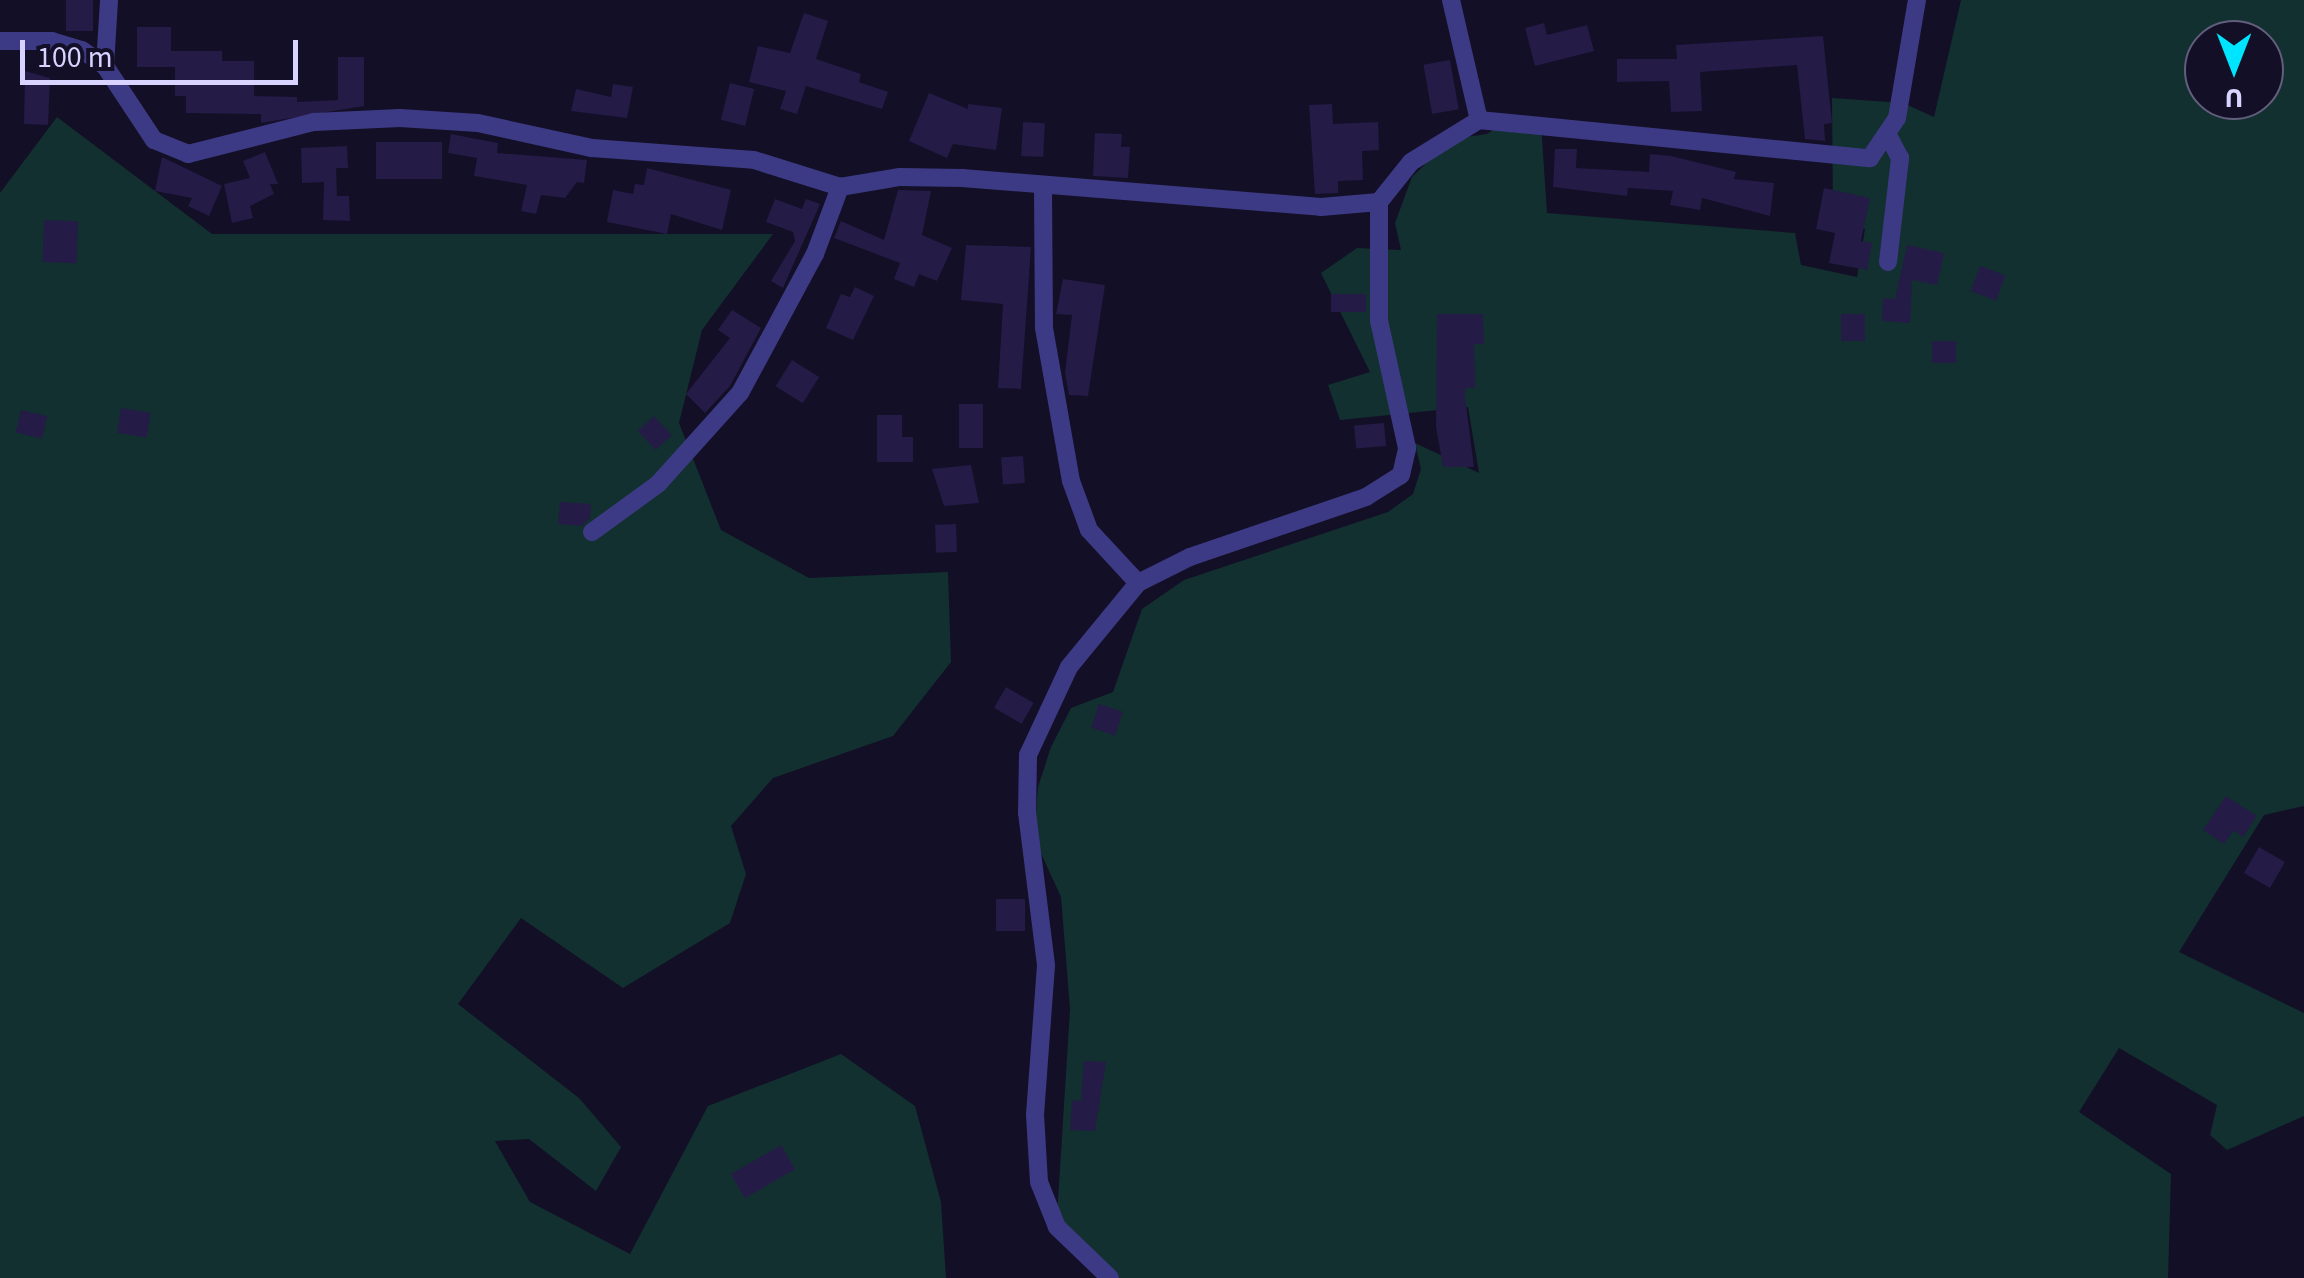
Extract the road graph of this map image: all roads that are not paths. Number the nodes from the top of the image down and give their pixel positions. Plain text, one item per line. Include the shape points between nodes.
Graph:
1 (109, 0) edge
2 (1451, 0) edge
3 (1917, 0) edge
4 (0, 41) edge
5 (105, 66) junction
6 (1480, 120) junction
7 (1889, 136) junction
8 (840, 187) junction
9 (1043, 190) junction
10 (1379, 202) junction
11 (1888, 262) dead end
12 (592, 532) dead end
13 (1138, 583) junction
14 (1110, 1278) edge

1 - 5 street
2 - 6 street
3 - 7 street
4 - 5 street via 52,41
5 - 8 street via 154,140 188,154 314,122 400,118 478,123 592,148 754,160
6 - 7 street via 1673,134 1842,159 1870,158
6 - 10 street via 1411,162
7 - 11 street via 1900,158
8 - 9 street via 946,178
8 - 12 street via 815,254 740,392 658,484
9 - 10 street via 1322,208
9 - 13 street via 1044,328 1071,481 1089,530
10 - 13 street via 1379,321 1406,448 1401,475 1366,497 1190,556
13 - 14 street via 1048,703 1025,785 1046,948 1035,1115 1039,1182 1056,1226

